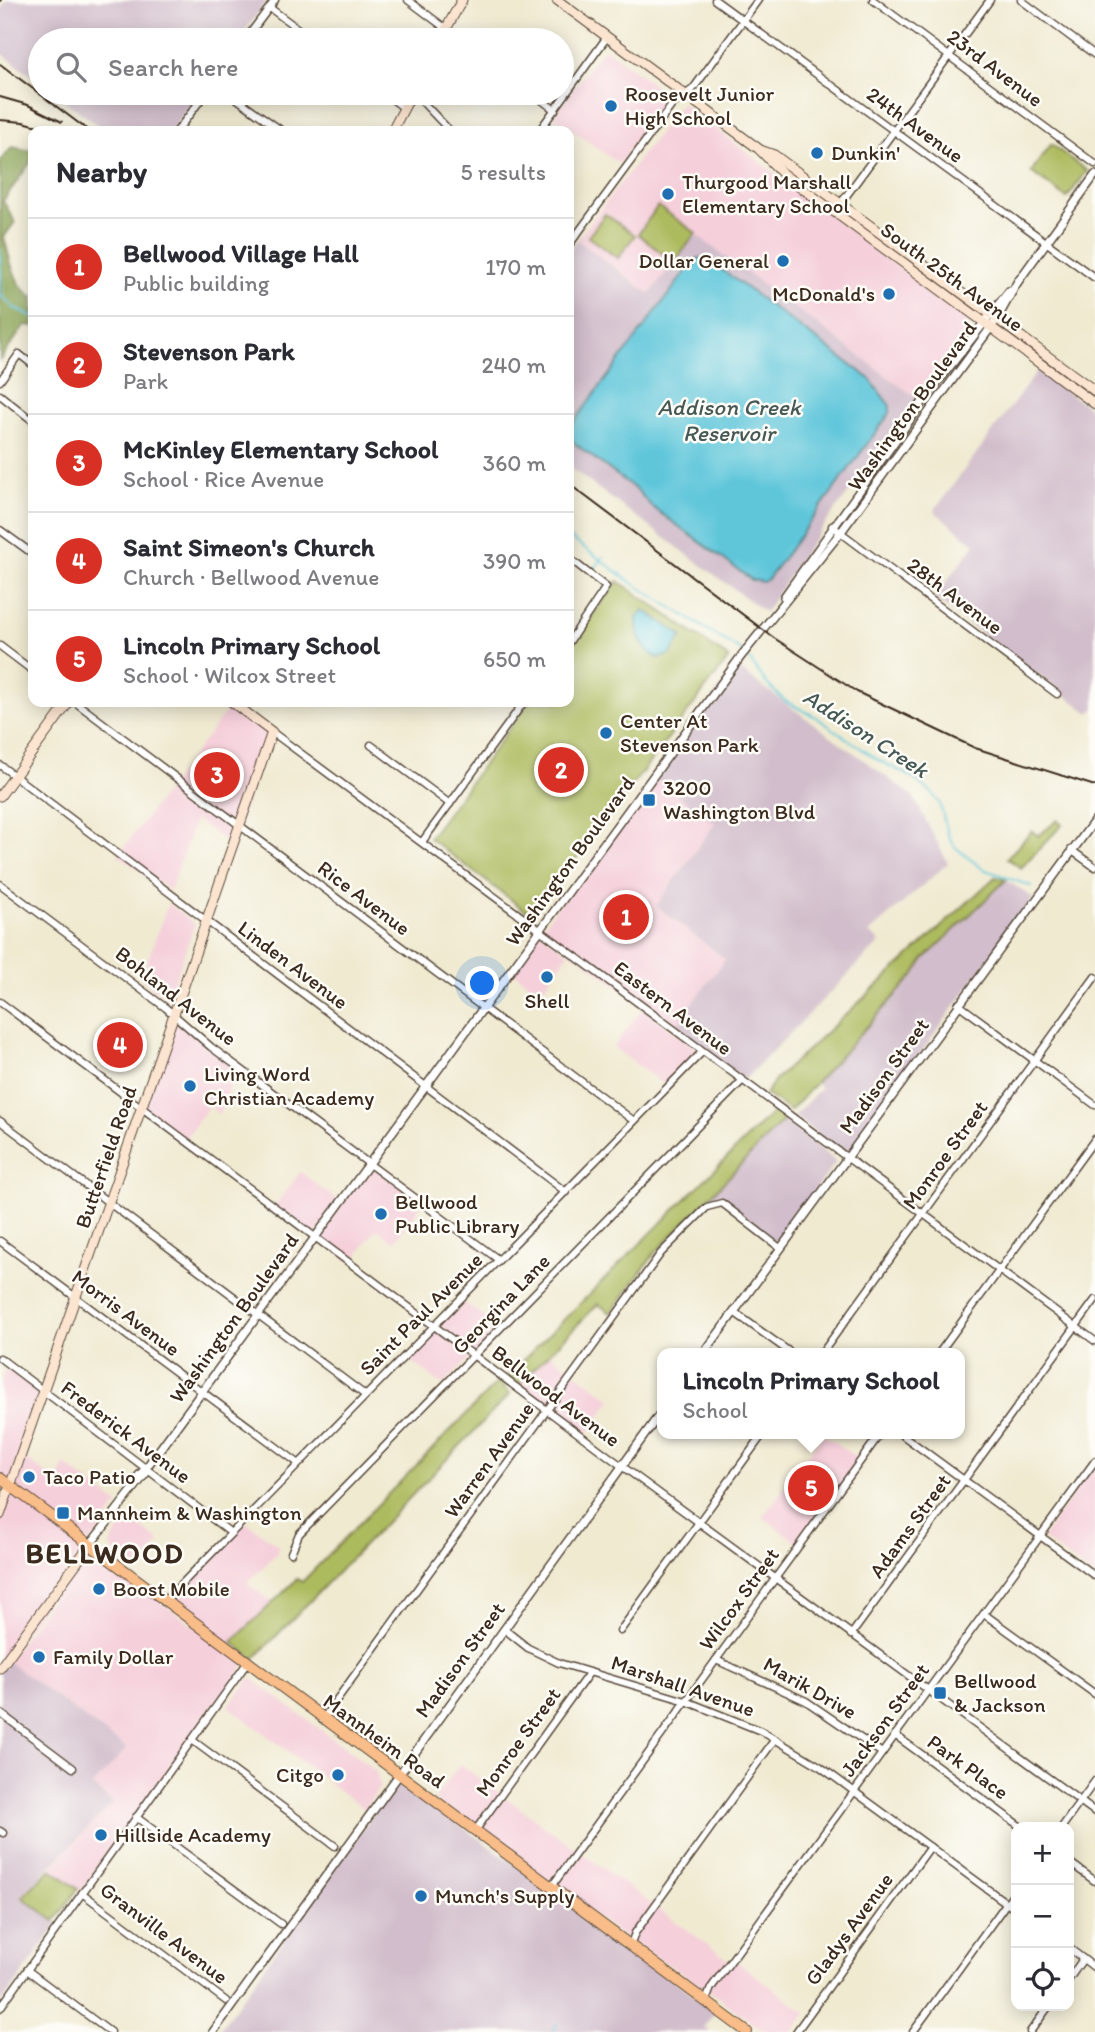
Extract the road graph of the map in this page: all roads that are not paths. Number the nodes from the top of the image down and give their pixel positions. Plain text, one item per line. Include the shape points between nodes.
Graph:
1 (275, 0) edge
2 (408, 0) edge
3 (462, 0) edge
4 (557, 0) edge
5 (715, 0) edge
6 (758, 0) edge
7 (873, 0) edge
8 (990, 0) edge
9 (1021, 0) edge
10 (270, 8) junction
11 (743, 20) junction
12 (254, 28) edge
13 (297, 28) edge
14 (445, 28) edge
15 (447, 28) edge
16 (607, 37) junction
17 (1095, 55) edge
18 (950, 56) junction
19 (574, 83) edge
20 (685, 95) junction
21 (197, 105) edge
22 (246, 105) edge
23 (400, 105) edge
24 (406, 105) edge
25 (425, 105) edge
26 (548, 105) edge
27 (559, 105) edge
28 (404, 108) junction
29 (555, 110) junction
30 (181, 126) edge
31 (275, 126) edge
32 (395, 126) edge
33 (445, 126) edge
34 (543, 126) edge
35 (894, 132) junction
36 (1095, 164) edge
37 (1095, 175) edge
38 (838, 208) junction
39 (886, 237) junction
40 (574, 238) edge
41 (1046, 243) junction
42 (880, 246) junction
43 (1095, 278) edge
44 (990, 321) junction
45 (28, 361) edge
46 (0, 381) edge
47 (1095, 391) edge
48 (0, 395) edge
49 (1095, 404) edge
50 (28, 417) edge
51 (832, 526) junction
52 (0, 530) edge
53 (841, 532) junction
54 (28, 550) edge
55 (574, 562) edge
56 (774, 613) junction
57 (574, 635) edge
58 (0, 646) edge
59 (28, 667) edge
60 (1057, 694) dead end
61 (65, 707) edge
62 (82, 707) edge
63 (240, 707) edge
64 (520, 707) edge
65 (272, 732) junction
66 (371, 746) dead end
67 (0, 765) edge
68 (15, 776) junction
69 (0, 796) edge
70 (450, 804) junction
71 (1095, 820) edge
72 (239, 826) junction
73 (422, 842) junction
74 (1071, 850) junction
75 (1095, 867) edge
76 (0, 884) edge
77 (207, 921) junction
78 (540, 930) junction
79 (1095, 977) edge
80 (0, 1002) edge
81 (958, 1004) junction
82 (482, 1009) junction
83 (174, 1016) junction
84 (702, 1052) junction
85 (1035, 1061) junction
86 (742, 1081) junction
87 (426, 1086) junction
88 (1095, 1105) edge
89 (141, 1108) junction
90 (0, 1121) edge
91 (634, 1121) junction
92 (1095, 1139) edge
93 (846, 1159) junction
94 (369, 1164) junction
95 (566, 1192) junction
96 (109, 1203) junction
97 (923, 1215) junction
98 (314, 1237) junction
99 (0, 1241) edge
100 (780, 1248) junction
101 (499, 1261) junction
102 (999, 1271) junction
103 (76, 1298) junction
104 (1095, 1300) edge
105 (734, 1312) junction
106 (258, 1314) junction
107 (434, 1327) junction
108 (1076, 1327) junction
109 (1095, 1340) edge
110 (708, 1348) edge
111 (784, 1348) edge
112 (826, 1348) edge
113 (943, 1348) edge
114 (474, 1357) junction
115 (0, 1358) edge
116 (43, 1391) junction
117 (202, 1392) junction
118 (365, 1395) junction
119 (547, 1411) junction
120 (657, 1418) edge
121 (759, 1439) edge
122 (876, 1439) edge
123 (908, 1439) edge
124 (1095, 1461) edge
125 (298, 1464) junction
126 (622, 1466) junction
127 (146, 1468) junction
128 (0, 1479) edge
129 (964, 1481) junction
130 (10, 1486) junction
131 (0, 1515) edge
132 (699, 1522) junction
133 (231, 1533) junction
134 (1041, 1536) junction
135 (89, 1546) junction
136 (291, 1553) dead end
137 (1095, 1577) edge
138 (775, 1579) junction
139 (164, 1602) junction
140 (984, 1614) junction
141 (504, 1629) junction
142 (620, 1631) dead end
143 (851, 1635) junction
144 (716, 1660) junction
145 (247, 1663) junction
146 (0, 1668) edge
147 (589, 1673) junction
148 (928, 1690) junction
149 (1095, 1694) edge
150 (687, 1701) junction
151 (0, 1713) edge
152 (322, 1720) junction
153 (895, 1734) junction
154 (775, 1739) junction
155 (192, 1740) junction
156 (882, 1753) junction
157 (73, 1768) dead end
158 (398, 1775) junction
159 (1095, 1781) edge
160 (854, 1791) junction
161 (1080, 1801) junction
162 (1095, 1812) edge
163 (136, 1817) junction
164 (1014, 1822) edge
165 (1065, 1822) edge
166 (475, 1831) junction
167 (335, 1846) dead end
168 (930, 1847) junction
169 (1074, 1866) edge
170 (1095, 1881) edge
171 (552, 1886) junction
172 (82, 1893) junction
173 (1011, 1897) edge
174 (1007, 1903) junction
175 (1011, 1906) edge
176 (281, 1924) dead end
177 (631, 1944) junction
178 (1074, 1952) edge
179 (1083, 1959) junction
180 (1095, 1968) edge
181 (27, 1970) junction
182 (1074, 1972) edge
183 (226, 2001) dead end
184 (706, 2001) junction
185 (0, 2008) edge
186 (1045, 2011) edge
187 (110, 2032) edge
188 (214, 2032) edge
189 (747, 2032) edge
190 (796, 2032) edge
191 (913, 2032) edge
192 (1030, 2032) edge

1 - 10 street
2 - 14 street
3 - 15 main road
4 - 16 main road, South 25th Avenue
5 - 11 street, 24th Avenue
6 - 11 street
7 - 18 street, 23rd Avenue
8 - 18 street
9 - 17 street
10 - 12 street
10 - 13 street
11 - 20 street
11 - 35 street, 24th Avenue
16 - 19 street
16 - 20 main road, South 25th Avenue
18 - 35 street
18 - 36 street, 23rd Avenue
20 - 38 main road, South 25th Avenue via 759,149 768,161
20 - 40 street via 672,105
21 - 30 street
22 - 31 street
23 - 28 street
24 - 28 main road
25 - 33 street
26 - 29 street
27 - 29 street
28 - 32 main road
29 - 34 street
35 - 38 street
35 - 41 street, 24th Avenue
37 - 41 street, Washington Boulevard
38 - 39 main road, South 25th Avenue
38 - 42 main road, South 25th Avenue
39 - 42 main road
39 - 44 main road, South 25th Avenue
41 - 43 street, 24th Avenue
41 - 44 street, Washington Boulevard
42 - 44 main road, South 25th Avenue
44 - 47 main road, South 25th Avenue
44 - 49 main road, South 25th Avenue
44 - 51 street, Washington Boulevard
44 - 53 street, Washington Boulevard
45 - 46 street via 19,355
48 - 50 street
51 - 53 street, 28th Avenue
51 - 56 street, Washington Boulevard
52 - 54 street
53 - 56 street, Washington Boulevard
53 - 60 street, 28th Avenue
55 - 57 street via 604,583 605,592
56 - 78 street, Washington Boulevard
58 - 59 street
61 - 68 main road
62 - 72 street, Rice Avenue
63 - 65 main road, Eastern Avenue
64 - 70 street
65 - 72 main road, Butterfield Road
65 - 73 street, Eastern Avenue
66 - 70 street
67 - 68 street, Linden Avenue
68 - 69 main road
68 - 77 street, Linden Avenue
70 - 73 street
71 - 74 street, Madison Street
72 - 77 main road, Butterfield Road
72 - 82 street, Rice Avenue
73 - 78 street, Eastern Avenue
74 - 75 street
74 - 81 street, Madison Street
76 - 83 street, Bohland Avenue
77 - 83 main road, Butterfield Road
77 - 87 street, Linden Avenue
78 - 82 street, Washington Boulevard
78 - 84 street, Eastern Avenue
79 - 85 street, Monroe Street
80 - 89 street, Bellwood Avenue
81 - 85 street
81 - 93 street, Madison Street
82 - 87 street, Washington Boulevard
82 - 91 street, Rice Avenue
83 - 89 main road, Butterfield Road
83 - 94 street, Bohland Avenue
84 - 86 street, Eastern Avenue
84 - 91 street, Saint Paul Avenue
85 - 88 street
85 - 97 street, Monroe Street
86 - 93 street, Eastern Avenue
86 - 114 street, Georgina Lane
87 - 94 street, Washington Boulevard
87 - 95 street, Linden Avenue
89 - 96 main road, Butterfield Road
89 - 98 street, Bellwood Avenue
90 - 96 street
91 - 95 street, Saint Paul Avenue
92 - 102 street
93 - 97 street, Eastern Avenue
93 - 100 street, Madison Street
94 - 98 street, Washington Boulevard
94 - 101 street, Bohland Avenue
95 - 101 street, Saint Paul Avenue
96 - 103 main road, Butterfield Road
96 - 106 street
97 - 102 street, Eastern Avenue
97 - 112 street, Monroe Street
98 - 106 street, Washington Boulevard
98 - 107 street, Bellwood Avenue
99 - 103 street, Morris Avenue
100 - 105 street, Madison Street
100 - 119 street, Warren Avenue via 722,1203 707,1207 661,1254
101 - 107 street, Saint Paul Avenue
102 - 108 street, Eastern Avenue
102 - 113 street
103 - 116 main road, Butterfield Road
103 - 117 street, Morris Avenue
104 - 108 street, Adams Street
105 - 110 street, Madison Street
105 - 111 street
106 - 117 street, Washington Boulevard
106 - 118 street
107 - 114 street, Bellwood Avenue
107 - 118 street, Saint Paul Avenue
108 - 109 street, Eastern Avenue
108 - 129 street, Adams Street
114 - 119 street, Bellwood Avenue
114 - 136 street, Georgina Lane via 299,1534
115 - 116 street, Frederick Avenue
116 - 127 street, Frederick Avenue
116 - 130 main road, Butterfield Road
117 - 125 street, Morris Avenue
117 - 127 street, Washington Boulevard
118 - 125 street, Saint Paul Avenue
119 - 126 street, Bellwood Avenue
119 - 152 street, Warren Avenue
120 - 126 street, Madison Street
121 - 132 street
122 - 138 street, Wilcox Street
123 - 129 street
124 - 134 street, Jackson Street
125 - 133 street, Saint Paul Avenue
126 - 132 street, Bellwood Avenue
126 - 141 street, Madison Street
127 - 133 street, Frederick Avenue
127 - 135 street, Washington Boulevard
128 - 130 main road, Mannheim Road
129 - 134 street
129 - 143 street, Adams Street
130 - 131 main road, Butterfield Road
130 - 135 main road, Mannheim Road
132 - 138 street, Bellwood Avenue
132 - 142 street
133 - 139 street, Saint Paul Avenue
134 - 137 street
134 - 140 street, Jackson Street
135 - 139 main road, Mannheim Road
135 - 146 main road, Washington Boulevard
138 - 143 street, Bellwood Avenue
138 - 144 street, Wilcox Street
139 - 145 main road, Mannheim Road
140 - 148 street, Jackson Street
140 - 149 street
141 - 147 street, Marshall Avenue via 542,1656
141 - 158 street, Madison Street
143 - 148 street, Bellwood Avenue
144 - 150 street, Wilcox Street
144 - 156 street, Marik Drive via 806,1701
145 - 152 main road, Mannheim Road
145 - 155 street
147 - 150 street, Marshall Avenue
147 - 166 street, Monroe Street
148 - 153 street, Jackson Street
148 - 161 street, Bellwood Avenue
150 - 154 street, Marshall Avenue
150 - 171 street, Wilcox Street
151 - 157 street
152 - 158 main road, Mannheim Road
153 - 156 street, Jackson Street
153 - 164 street, Park Place
154 - 160 street, Marshall Avenue
154 - 177 street
155 - 163 street
155 - 167 street
156 - 160 street, Jackson Street
158 - 166 main road, Mannheim Road
158 - 188 street, Madison Street
159 - 161 street
160 - 168 street, Marshall Avenue
160 - 184 street, Jackson Street
161 - 162 street, Bellwood Avenue
161 - 165 street
163 - 172 street
163 - 176 street
166 - 171 main road, Mannheim Road
168 - 174 street, Marshall Avenue
168 - 190 street, Gladys Avenue
169 - 170 street
171 - 177 main road, Mannheim Road
172 - 181 street
172 - 183 street, Granville Avenue
173 - 174 street
174 - 175 street, Marshall Avenue
174 - 191 street
177 - 184 main road, Mannheim Road
178 - 179 street
179 - 180 street
179 - 182 street
181 - 185 street
181 - 187 street
184 - 189 main road, Mannheim Road
186 - 192 street

